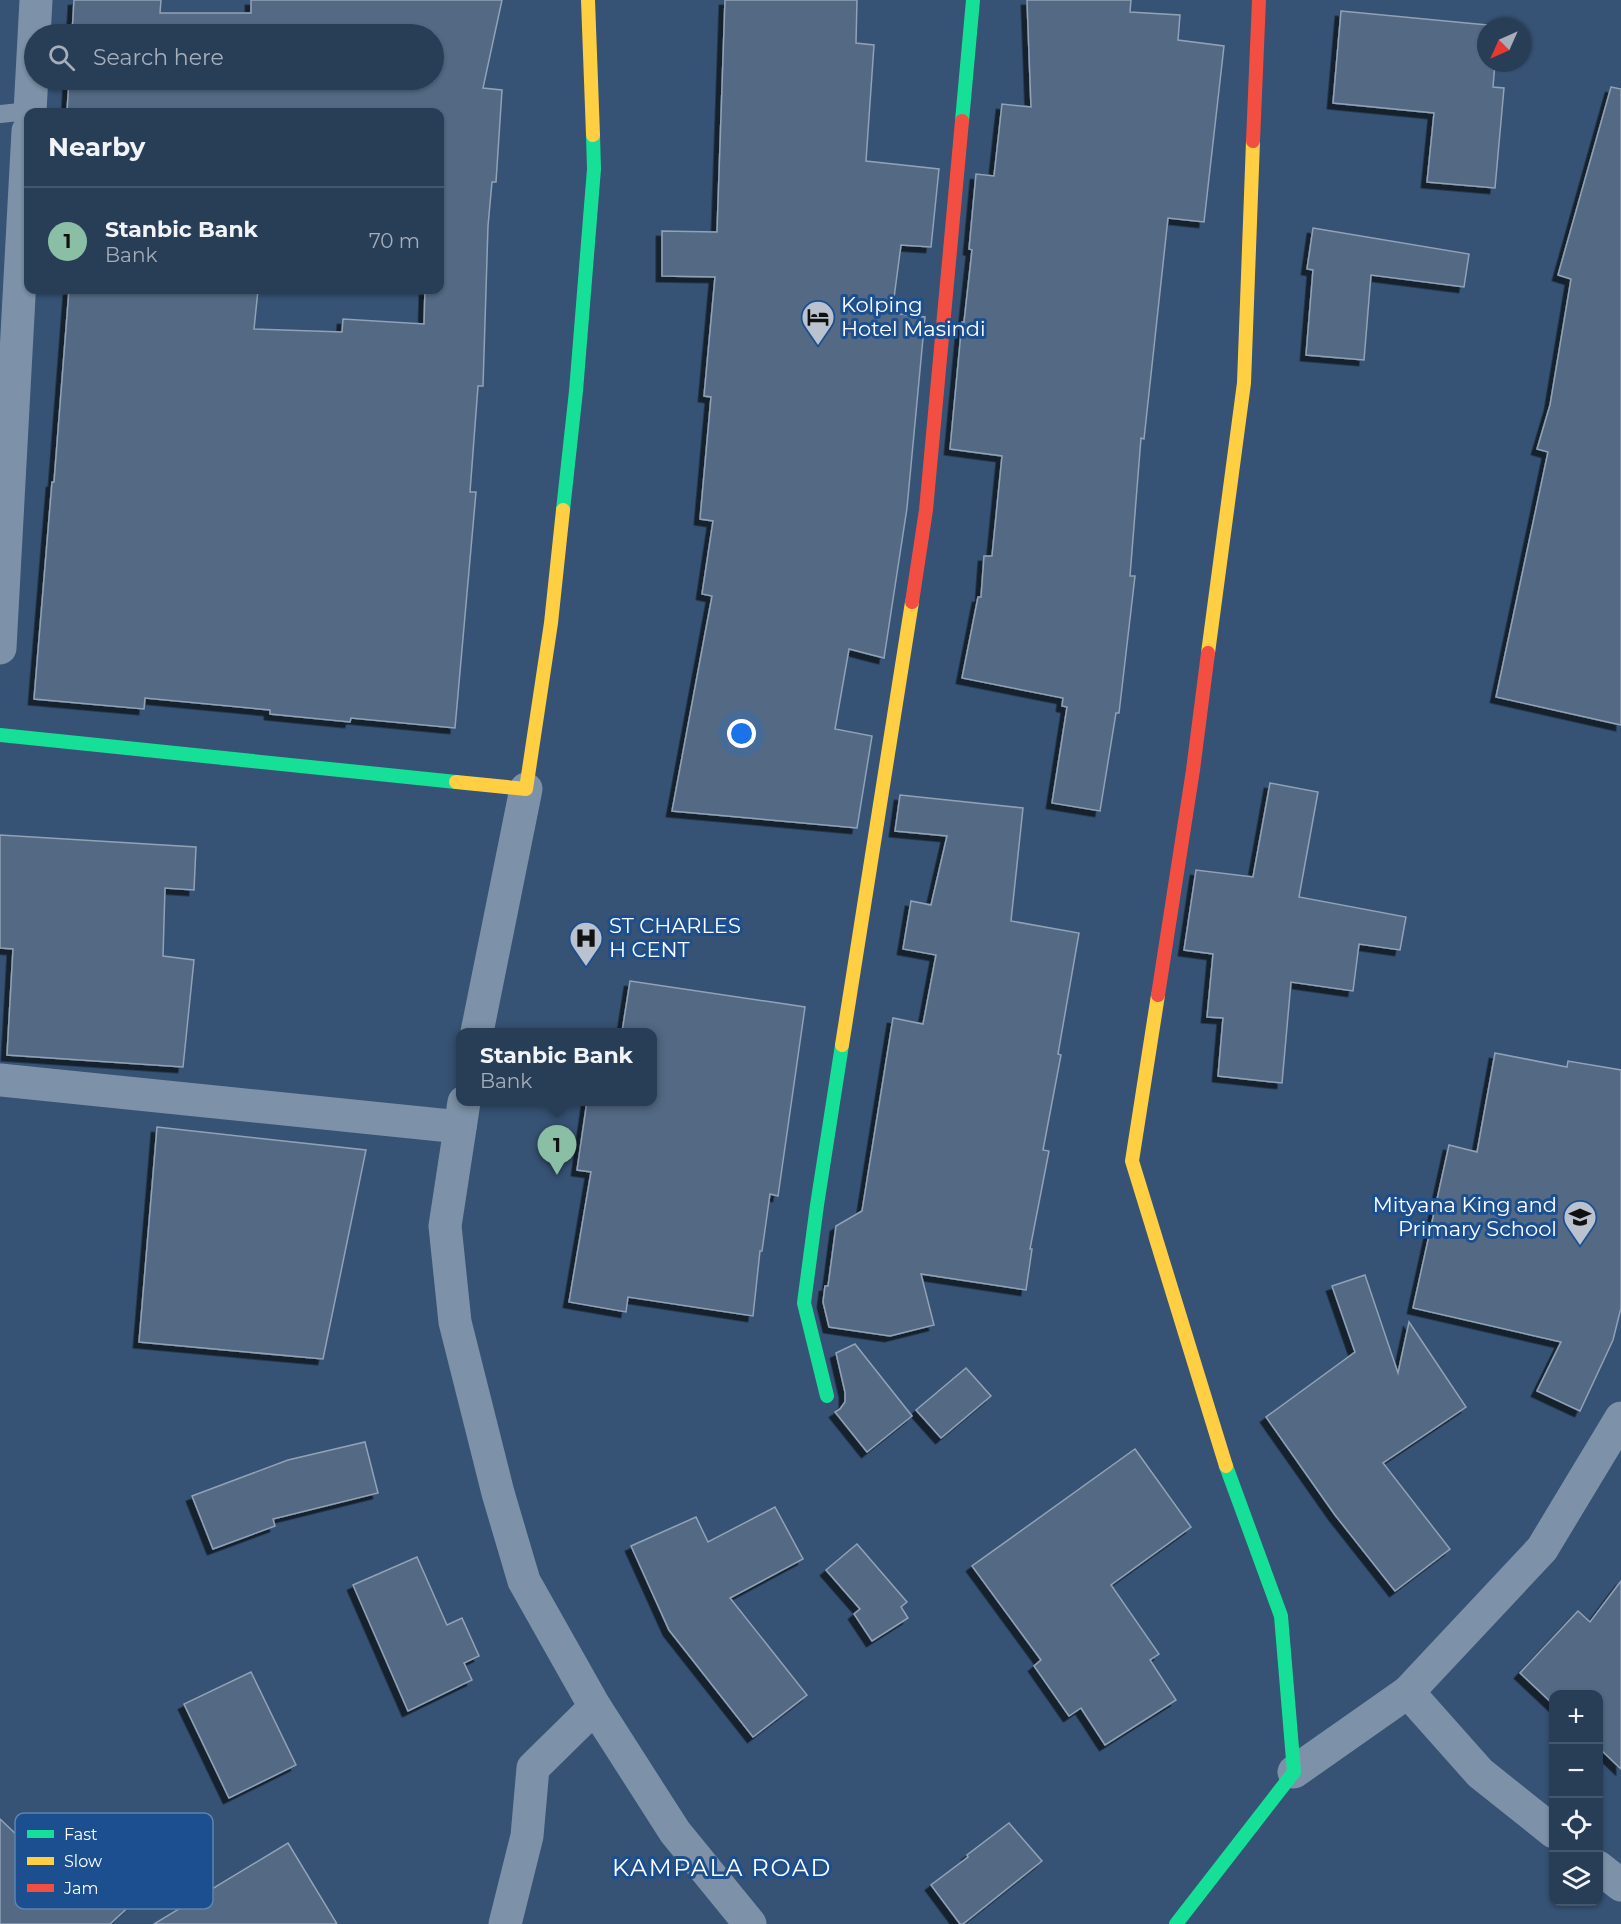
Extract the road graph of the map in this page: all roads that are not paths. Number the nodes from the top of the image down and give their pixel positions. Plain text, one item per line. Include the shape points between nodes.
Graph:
1 (36, 0) edge
2 (588, 0) edge
3 (973, 0) edge
4 (1259, 0) edge
5 (33, 24) edge
6 (25, 90) edge
7 (22, 117) edge
8 (8, 371) edge
9 (0, 648) edge
10 (0, 735) edge
11 (526, 789) junction
12 (478, 1028) edge
13 (0, 1080) edge
14 (462, 1114) edge
15 (827, 1396) dead end
16 (1621, 1418) edge
17 (1408, 1692) junction
18 (595, 1707) junction
19 (1294, 1772) junction
20 (1549, 1828) edge
21 (1603, 1870) edge
22 (1621, 1885) edge
23 (505, 1924) edge
24 (750, 1924) edge
25 (1176, 1924) edge

1 - 5 street
2 - 11 street via 594,169 576,391 551,623
3 - 15 street via 926,510 804,1303
4 - 19 street via 1244,383 1193,770 1132,1161 1227,1468 1281,1617
6 - 7 street
7 - 8 street
8 - 9 street
10 - 11 street
11 - 12 street
13 - 14 street
14 - 18 street via 445,1226 455,1322 524,1581
16 - 17 street via 1542,1549
17 - 19 street
17 - 20 street via 1480,1773
18 - 23 street via 533,1768 527,1836
18 - 24 street via 675,1832
19 - 25 street
21 - 22 street

